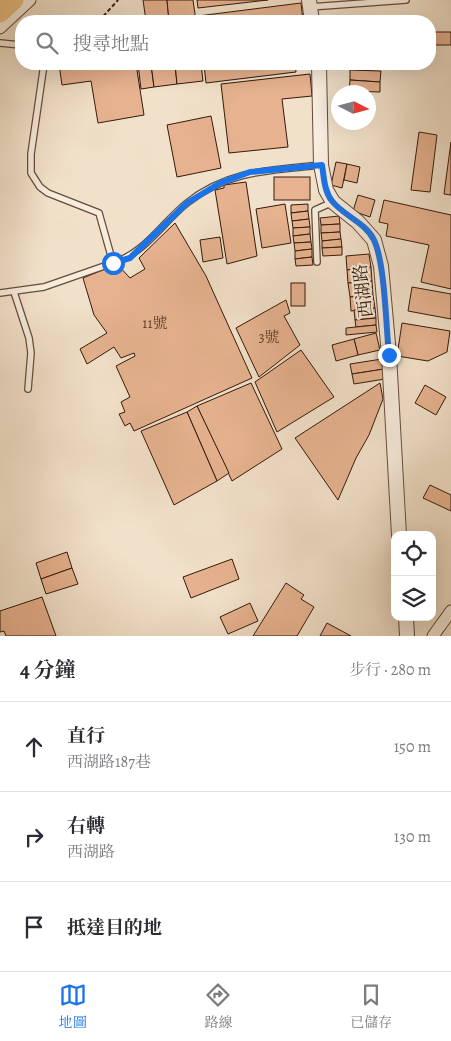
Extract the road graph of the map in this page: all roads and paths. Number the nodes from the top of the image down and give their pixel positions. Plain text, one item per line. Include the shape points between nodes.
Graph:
1 (14, 0) edge
2 (30, 0) edge
3 (118, 0) edge
4 (406, 0) edge
5 (309, 3) edge
6 (0, 13) edge
7 (104, 15) edge
8 (0, 28) edge
9 (0, 43) edge
10 (15, 44) edge
11 (43, 70) edge
12 (319, 70) edge
13 (322, 165) junction
14 (333, 202) junction
15 (317, 262) dead end
16 (113, 263) junction
17 (14, 292) junction
18 (0, 293) edge
19 (28, 389) dead end
20 (399, 531) edge
21 (451, 611) edge
22 (406, 621) edge
23 (407, 636) edge
24 (433, 636) edge

1 - 6 highway
2 - 8 street
3 - 7 path
4 - 5 lane
9 - 10 lane
11 - 16 lane via 31,173 48,193 99,213
12 - 13 street
13 - 14 street via 326,190
13 - 16 lane via 250,172 215,186 187,203 130,258
14 - 15 lane via 315,210
14 - 20 street, 西湖路 via 374,240 381,266
16 - 17 lane via 44,287
17 - 18 lane
17 - 19 lane via 29,338
21 - 24 street
22 - 23 street

